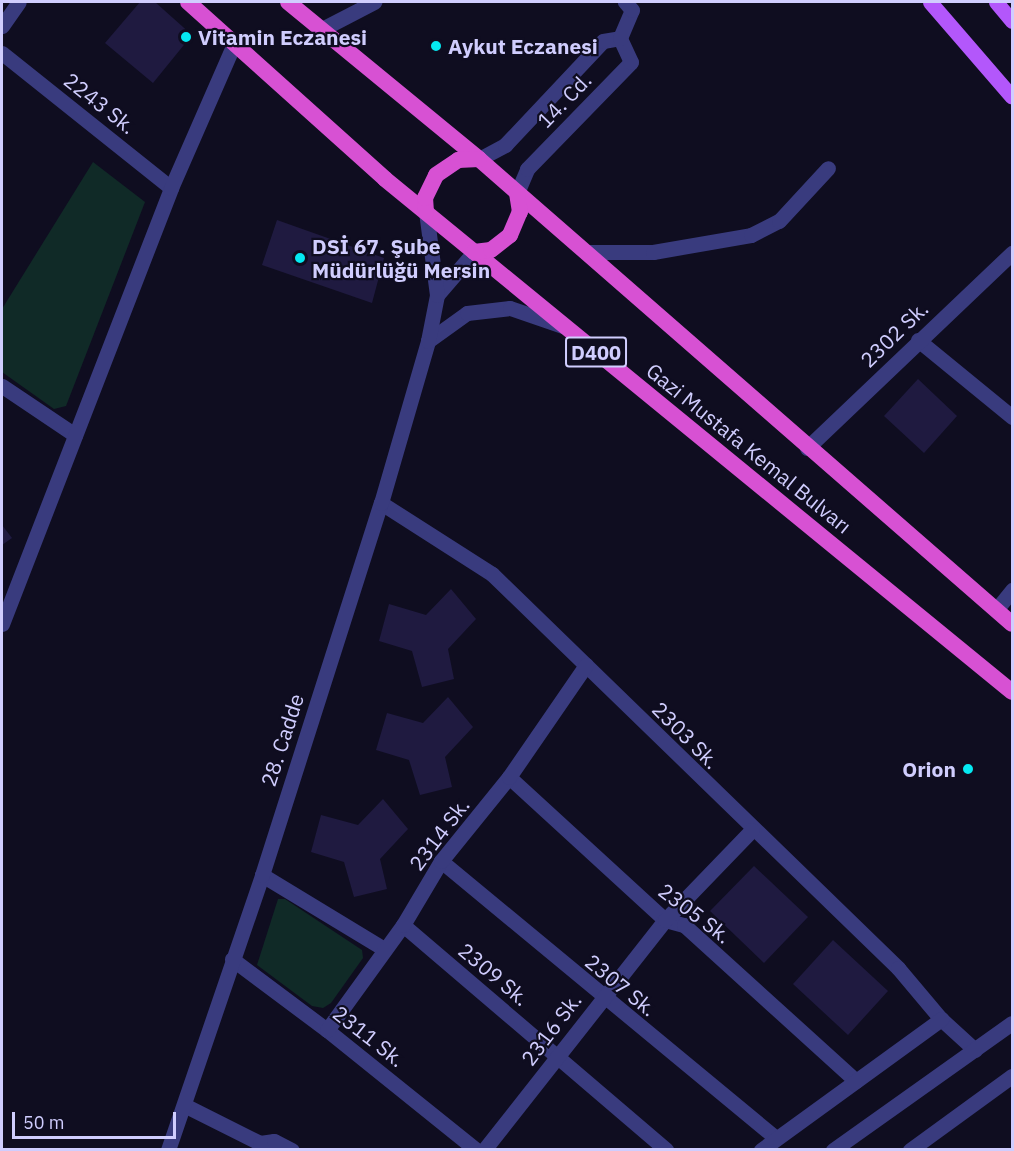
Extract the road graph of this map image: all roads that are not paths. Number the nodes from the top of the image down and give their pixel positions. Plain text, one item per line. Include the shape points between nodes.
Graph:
1 (19, 2) edge
2 (188, 2) edge
3 (288, 2) edge
4 (374, 2) edge
5 (625, 2) edge
6 (930, 2) edge
7 (996, 2) edge
8 (1012, 21) edge
9 (2, 26) edge
10 (322, 29) junction
11 (620, 38) junction
12 (234, 44) junction
13 (2, 52) edge
14 (1012, 97) edge
15 (479, 159) junction
16 (828, 168) dead end
17 (171, 188) junction
18 (517, 193) junction
19 (426, 212) junction
20 (474, 252) junction
21 (586, 252) junction
22 (1012, 253) edge
23 (437, 295) junction
24 (565, 327) junction
25 (918, 340) junction
26 (428, 341) junction
27 (2, 387) edge
28 (1012, 417) edge
29 (75, 435) junction
30 (807, 448) junction
31 (381, 503) junction
32 (1012, 590) edge
33 (996, 610) junction
34 (2, 624) edge
35 (1012, 624) edge
36 (586, 665) junction
37 (1012, 692) edge
38 (509, 777) junction
39 (752, 830) junction
40 (441, 861) junction
41 (262, 875) junction
42 (665, 920) junction
43 (403, 925) junction
44 (384, 949) junction
45 (232, 959) junction
46 (602, 998) junction
47 (941, 1019) junction
48 (1012, 1023) edge
49 (327, 1030) junction
50 (975, 1050) junction
51 (560, 1056) junction
52 (1012, 1076) edge
53 (856, 1081) junction
54 (184, 1105) junction
55 (776, 1138) junction
56 (168, 1149) edge
57 (292, 1149) edge
58 (476, 1149) edge
59 (484, 1149) edge
60 (666, 1149) edge
61 (761, 1149) edge
62 (833, 1149) edge
63 (910, 1149) edge

1 - 9 street
2 - 12 highway, Gazi Mustafa Kemal Bulvarı / D400
3 - 10 highway, Gazi Mustafa Kemal Bulvarı
4 - 10 street
5 - 11 street via 632,10
6 - 14 main road
7 - 8 main road
10 - 15 highway, Gazi Mustafa Kemal Bulvarı
11 - 15 street, 14. Cd. via 603,41 505,145
11 - 18 street, 14. Cd. via 631,62 527,169
12 - 17 street
12 - 19 highway, Gazi Mustafa Kemal Bulvarı / D400
13 - 17 street, 2243 Sk.
15 - 18 highway, Gazi Mustafa Kemal Bulvarı
15 - 19 highway via 458,160 436,175 425,198
16 - 21 street via 779,221 751,235 653,252
17 - 29 street
18 - 20 highway via 520,212 510,235 491,250
18 - 21 highway, Gazi Mustafa Kemal Bulvarı
19 - 20 highway, Gazi Mustafa Kemal Bulvarı / D400
19 - 23 street, 28. Cadde
20 - 23 street, 28. Cadde
20 - 24 highway, Gazi Mustafa Kemal Bulvarı / D400
21 - 30 highway, Gazi Mustafa Kemal Bulvarı
22 - 25 street, 2302 Sk.
23 - 26 street, 28. Cadde
24 - 26 street via 510,308 467,313
24 - 37 highway, Gazi Mustafa Kemal Bulvarı / D400
25 - 28 street
25 - 30 street, 2302 Sk.
26 - 31 street, 28. Cadde
27 - 29 street
29 - 34 street
30 - 33 highway, Gazi Mustafa Kemal Bulvarı
31 - 36 street, 2303 Sk. via 492,574
31 - 41 street, 28. Cadde
32 - 33 street
33 - 35 highway, Gazi Mustafa Kemal Bulvarı
36 - 38 street, 2314 Sk.
36 - 39 street, 2303 Sk.
38 - 40 street, 2314 Sk.
38 - 42 street, 2305 Sk.
39 - 42 street, 2316 Sk.
39 - 47 street, 2303 Sk. via 898,968
40 - 43 street, 2314 Sk.
40 - 46 street, 2307 Sk.
41 - 44 street
41 - 45 street, 28. Cadde
42 - 46 street, 2316 Sk.
42 - 53 street, 2305 Sk. via 684,926
43 - 44 street, 2314 Sk.
43 - 51 street, 2309 Sk.
44 - 49 street, 2314 Sk.
45 - 49 street, 2311 Sk.
45 - 54 street, 28. Cadde
46 - 51 street, 2316 Sk.
46 - 55 street, 2307 Sk.
47 - 50 street, 2303 Sk.
47 - 53 street
48 - 50 street
49 - 58 street, 2311 Sk.
50 - 62 street
51 - 59 street, 2316 Sk.
51 - 60 street, 2309 Sk.
52 - 63 street
53 - 55 street
54 - 56 street, 28. Cadde
54 - 57 street via 260,1143 274,1141
55 - 61 street

